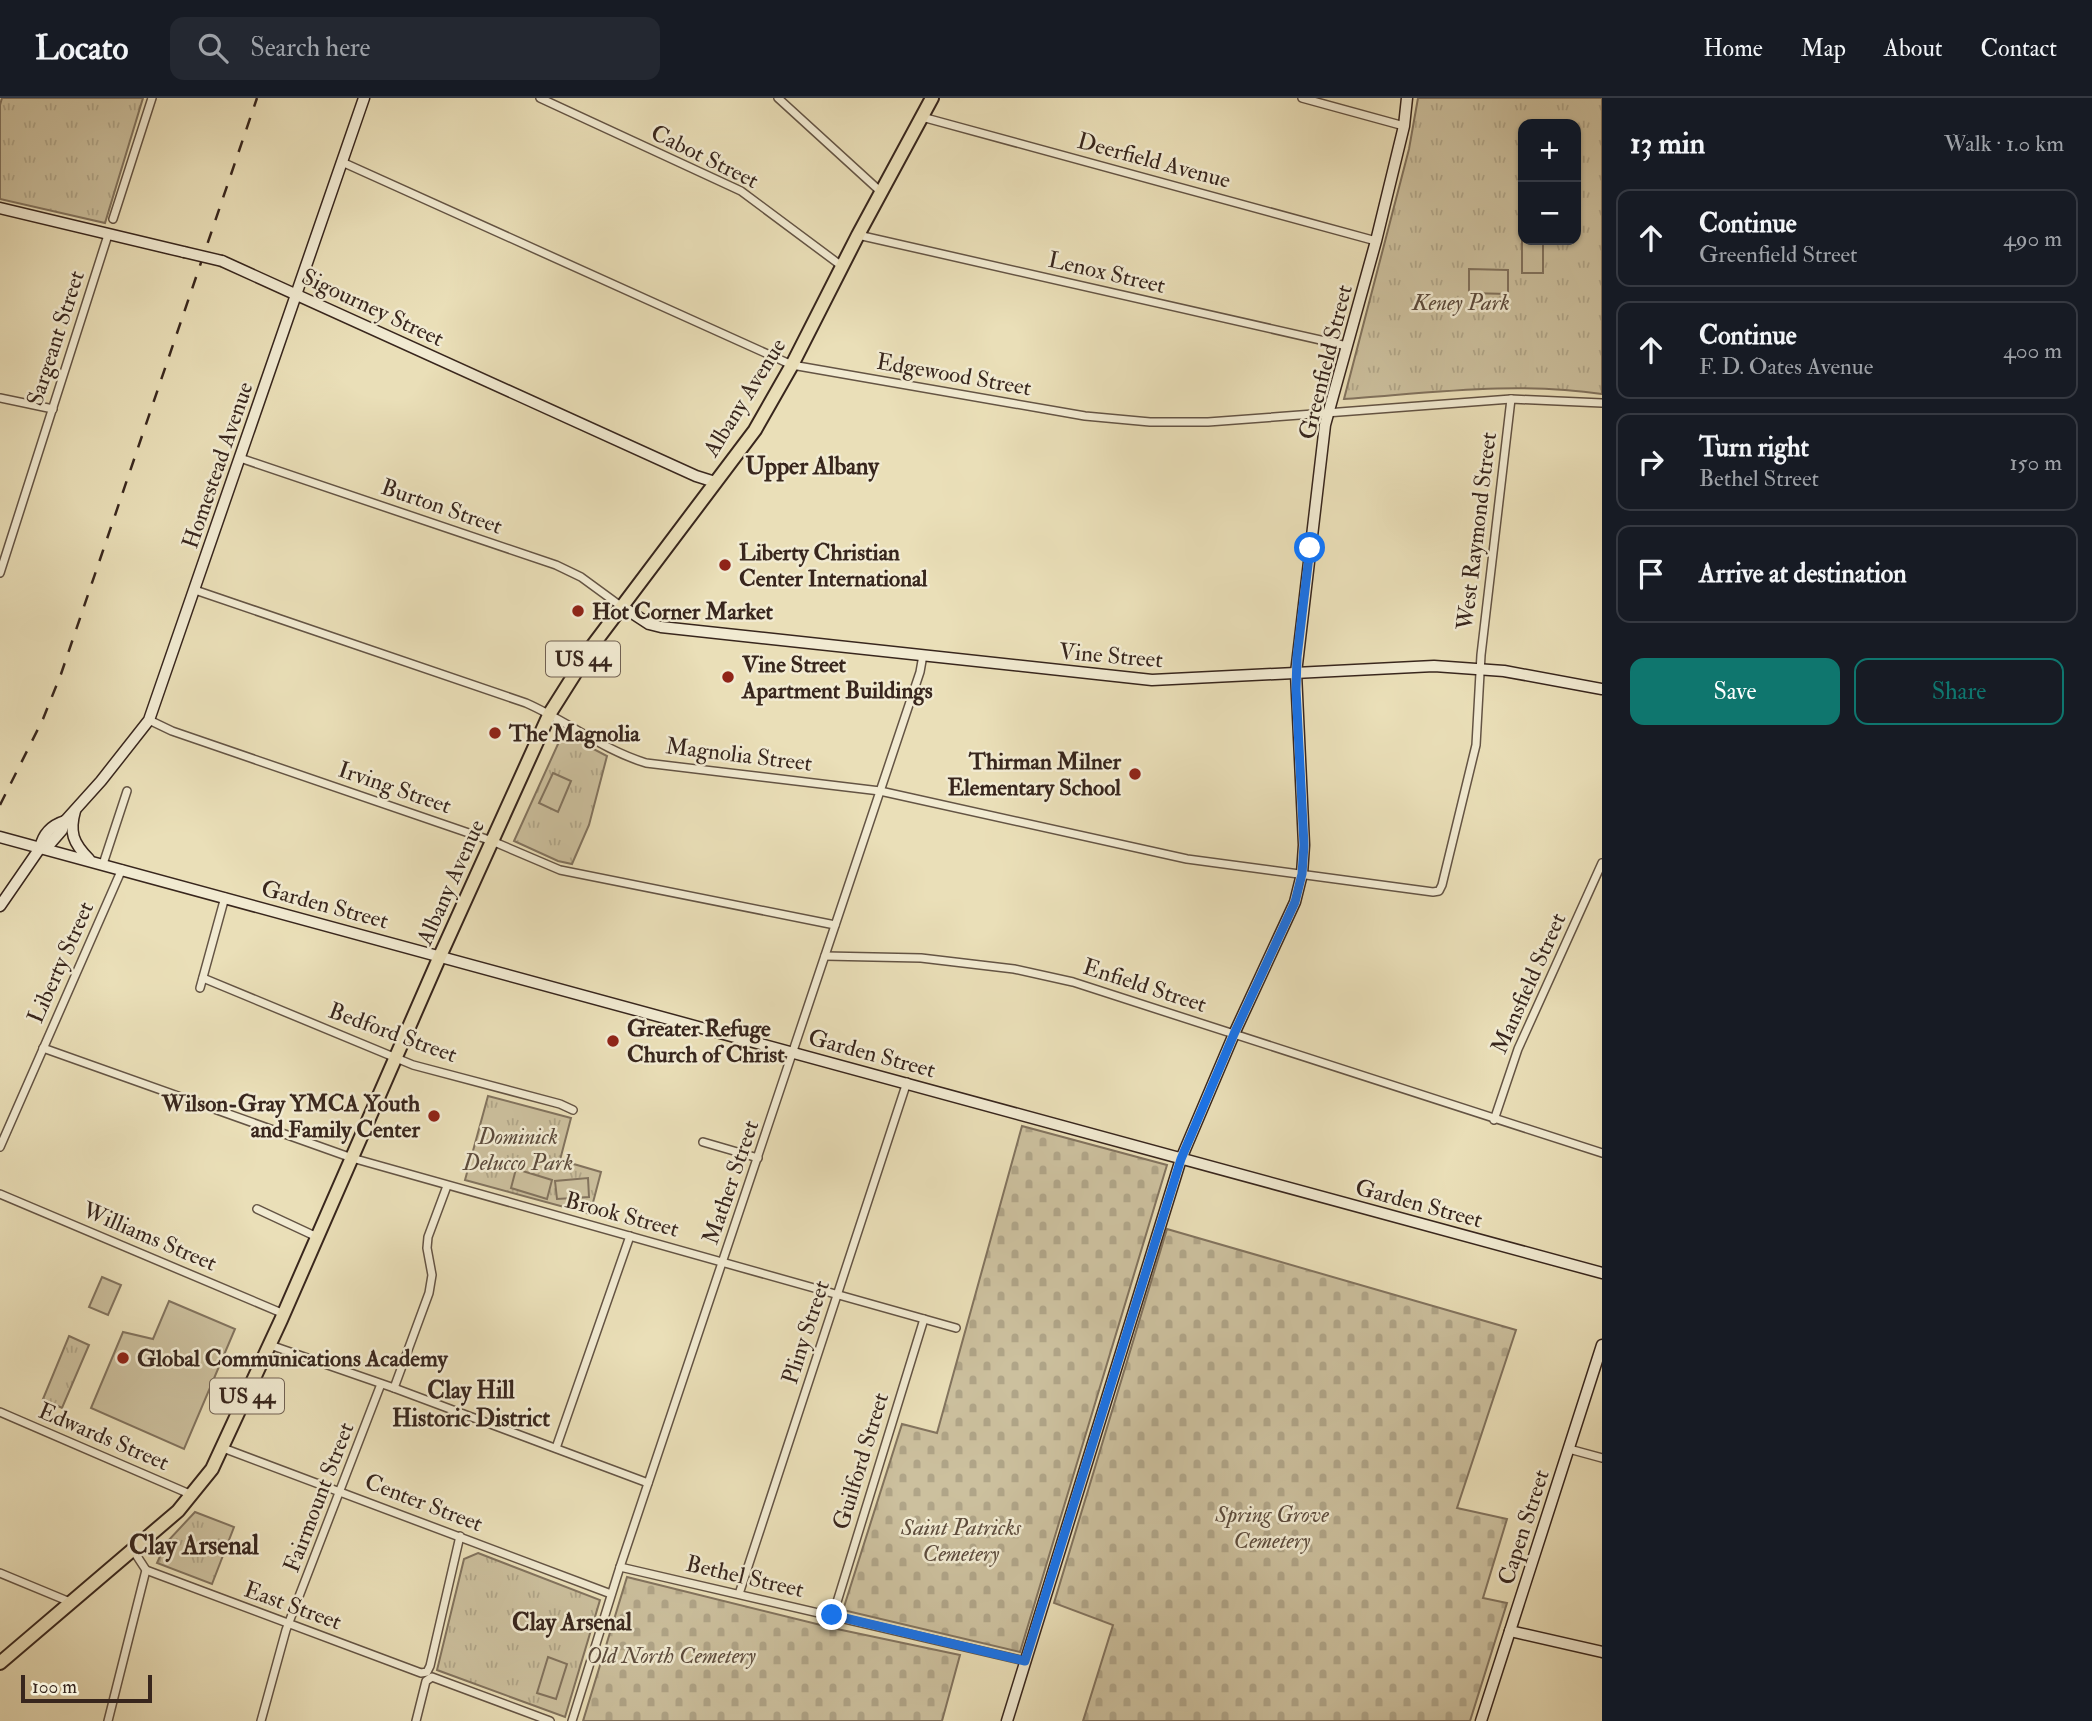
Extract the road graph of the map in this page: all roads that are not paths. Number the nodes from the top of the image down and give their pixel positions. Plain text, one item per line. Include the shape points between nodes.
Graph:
1 (152, 98) edge
2 (364, 98) edge
3 (540, 98) edge
4 (778, 98) edge
5 (932, 98) edge
6 (1303, 98) edge
7 (1407, 98) edge
8 (922, 117) junction
9 (1404, 125) junction
10 (342, 162) junction
11 (881, 192) junction
12 (0, 208) edge
13 (113, 219) dead end
14 (108, 235) junction
15 (858, 235) junction
16 (1376, 241) junction
17 (842, 267) junction
18 (296, 294) junction
19 (1347, 346) junction
20 (792, 365) junction
21 (0, 398) edge
22 (1511, 398) junction
23 (1602, 403) edge
24 (52, 410) junction
25 (1329, 412) junction
26 (240, 458) junction
27 (715, 482) junction
28 (0, 573) edge
29 (195, 590) junction
30 (623, 607) junction
31 (923, 655) junction
32 (1480, 669) junction
33 (1296, 673) junction
34 (1602, 689) edge
35 (550, 713) junction
36 (149, 720) junction
37 (880, 790) junction
38 (127, 791) dead end
39 (76, 808) junction
40 (0, 836) edge
41 (492, 841) junction
42 (40, 848) junction
43 (92, 862) junction
44 (1602, 863) edge
45 (103, 864) junction
46 (122, 869) junction
47 (1302, 874) junction
48 (1439, 891) joint
49 (225, 897) junction
50 (0, 906) edge
51 (835, 925) junction
52 (440, 956) junction
53 (825, 956) junction
54 (203, 978) junction
55 (200, 988) dead end
56 (1234, 1034) junction
57 (43, 1048) junction
58 (793, 1052) junction
59 (396, 1059) junction
60 (907, 1082) junction
61 (573, 1110) dead end
62 (1494, 1120) junction
63 (703, 1142) dead end
64 (0, 1147) edge
65 (1602, 1153) edge
66 (352, 1158) junction
67 (758, 1158) junction
68 (1181, 1159) junction
69 (447, 1186) junction
70 (0, 1194) edge
71 (257, 1209) dead end
72 (630, 1236) junction
73 (317, 1237) junction
74 (723, 1261) junction
75 (1602, 1273) edge
76 (838, 1294) junction
77 (284, 1314) junction
78 (924, 1319) junction
79 (956, 1328) dead end
80 (270, 1345) junction
81 (1602, 1345) edge
82 (381, 1384) junction
83 (394, 1388) junction
84 (0, 1412) edge
85 (223, 1448) junction
86 (556, 1448) junction
87 (1569, 1449) junction
88 (1602, 1458) edge
89 (648, 1483) junction
90 (341, 1491) junction
91 (193, 1495) junction
92 (460, 1536) junction
93 (133, 1550) junction
94 (620, 1567) junction
95 (146, 1570) junction
96 (0, 1573) edge
97 (611, 1594) junction
98 (739, 1594) junction
99 (70, 1602) junction
100 (832, 1615) junction
101 (289, 1624) junction
102 (1510, 1631) junction
103 (1602, 1652) edge
104 (1025, 1661) junction
105 (0, 1663) edge
106 (428, 1675) junction
107 (108, 1721) edge
108 (261, 1721) edge
109 (416, 1721) edge
110 (550, 1721) edge
111 (572, 1721) edge
112 (1007, 1721) edge
113 (1480, 1721) edge

1 - 13 street
2 - 10 street, Homestead Avenue
3 - 17 street, Cabot Street via 740,191
4 - 11 street
5 - 8 highway, Albany Avenue / US 44
6 - 9 street
7 - 9 street, Greenfield Street
8 - 11 highway, Albany Avenue / US 44
8 - 16 street, Deerfield Avenue
9 - 16 street, Greenfield Street
10 - 18 street, Homestead Avenue
10 - 20 street, Edgewood Street
11 - 15 highway, Albany Avenue / US 44
12 - 14 street, Sigourney Street
14 - 18 street, Sigourney Street, bridge via 222,261
14 - 24 street, Sargeant Street
15 - 17 highway, Albany Avenue / US 44
15 - 19 street, Lenox Street
16 - 19 street, Greenfield Street
17 - 20 highway, Albany Avenue / US 44
18 - 26 street, Homestead Avenue
18 - 27 street, Sigourney Street
19 - 25 street, Greenfield Street
20 - 25 street, Edgewood Street via 1150,422
20 - 27 highway, Albany Avenue / US 44 via 755,430
21 - 24 street
22 - 23 street, Edgewood Street
22 - 25 street, Edgewood Street
22 - 32 street, West Raymond Street
24 - 28 street, Sargeant Street
25 - 33 street, Greenfield Street
26 - 29 street, Homestead Avenue
26 - 30 street, Burton Street via 556,565 582,577
27 - 30 highway, Albany Avenue / US 44
29 - 35 street, Magnolia Street
29 - 36 street, Homestead Avenue
30 - 31 street, Vine Street via 655,626
30 - 35 highway, Albany Avenue / US 44
31 - 33 street, Vine Street via 1152,680
31 - 37 street, Mather Street
32 - 33 street, Vine Street via 1434,666
32 - 34 street, Vine Street
32 - 48 street, West Raymond Street via 1473,762
33 - 47 street, Greenfield Street
35 - 37 street, Magnolia Street via 646,763
35 - 41 highway, Albany Avenue / US 44
36 - 39 street, Homestead Avenue
36 - 41 street, Irving Street
37 - 47 street, Magnolia Street via 1187,859
37 - 51 street, Mather Street
38 - 45 street
39 - 42 street, Homestead Avenue via 44,836
39 - 43 street via 73,840
40 - 42 street, Garden Street
41 - 51 street, Irving Street via 560,870
41 - 52 highway, Albany Avenue / US 44
42 - 43 street, Garden Street
42 - 50 street, Homestead Avenue
43 - 45 street, Garden Street
44 - 62 street, Mansfield Street via 1515,1059
45 - 46 street, Garden Street
46 - 49 street, Garden Street
46 - 57 street, Liberty Street
47 - 48 street, Magnolia Street
47 - 56 street, Greenfield Street via 1295,902
49 - 52 street, Garden Street
49 - 54 street
51 - 53 street, Mather Street
52 - 58 street, Garden Street
52 - 59 highway, Albany Avenue / US 44
53 - 56 street, Enfield Street via 921,958 1014,969 1073,982
53 - 58 street, Mather Street
54 - 55 street
54 - 59 street, Bedford Street
56 - 62 street, Enfield Street
56 - 68 street, Greenfield Street
57 - 64 street, Liberty Street
57 - 66 street, Brook Street
58 - 60 street, Garden Street
58 - 67 street, Mather Street
59 - 61 street, Bedford Street
59 - 66 highway, Albany Avenue / US 44
60 - 68 street, Garden Street
60 - 76 street, Pliny Street
62 - 65 street, Enfield Street
63 - 67 street
66 - 69 street, Brook Street
66 - 73 highway, Albany Avenue / US 44
67 - 74 street, Mather Street
68 - 75 street, Garden Street
68 - 104 street, Greenfield Street
69 - 72 street, Brook Street
69 - 83 street via 428,1237 429,1293
70 - 77 street, Williams Street
71 - 73 street
72 - 74 street, Brook Street
72 - 86 street
73 - 77 highway, Albany Avenue / US 44
74 - 76 street, Brook Street
74 - 89 street, Mather Street
76 - 78 street, Brook Street
76 - 98 street, Pliny Street
77 - 80 highway, Albany Avenue / US 44
78 - 79 street, Brook Street
78 - 100 street, Guilford Street
80 - 82 street
80 - 85 highway, Albany Avenue / US 44
81 - 87 street, Capen Street
82 - 83 street
82 - 90 street, Fairmount Street
83 - 86 street
84 - 91 street, Edwards Street
85 - 90 street, Center Street
85 - 91 highway, Albany Avenue / US 44
86 - 89 street
87 - 88 street
87 - 102 street, Capen Street
89 - 94 street, Mather Street
90 - 92 street, Center Street
90 - 101 street, Fairmount Street
91 - 93 highway, Albany Avenue / US 44
92 - 97 street, Center Street
92 - 106 street
93 - 95 street
93 - 99 highway, Albany Avenue / US 44
94 - 97 street, Mather Street
94 - 98 street, Bethel Street
95 - 101 street, East Street
95 - 107 street
96 - 99 street
97 - 111 street, Mather Street
98 - 100 street, Bethel Street
99 - 105 highway, Albany Avenue / US 44
100 - 104 street, Bethel Street
101 - 106 street, East Street
101 - 108 street, Fairmount Street
102 - 103 street
102 - 113 street, Capen Street
104 - 112 street, Greenfield Street
106 - 109 street
106 - 110 street, East Street

